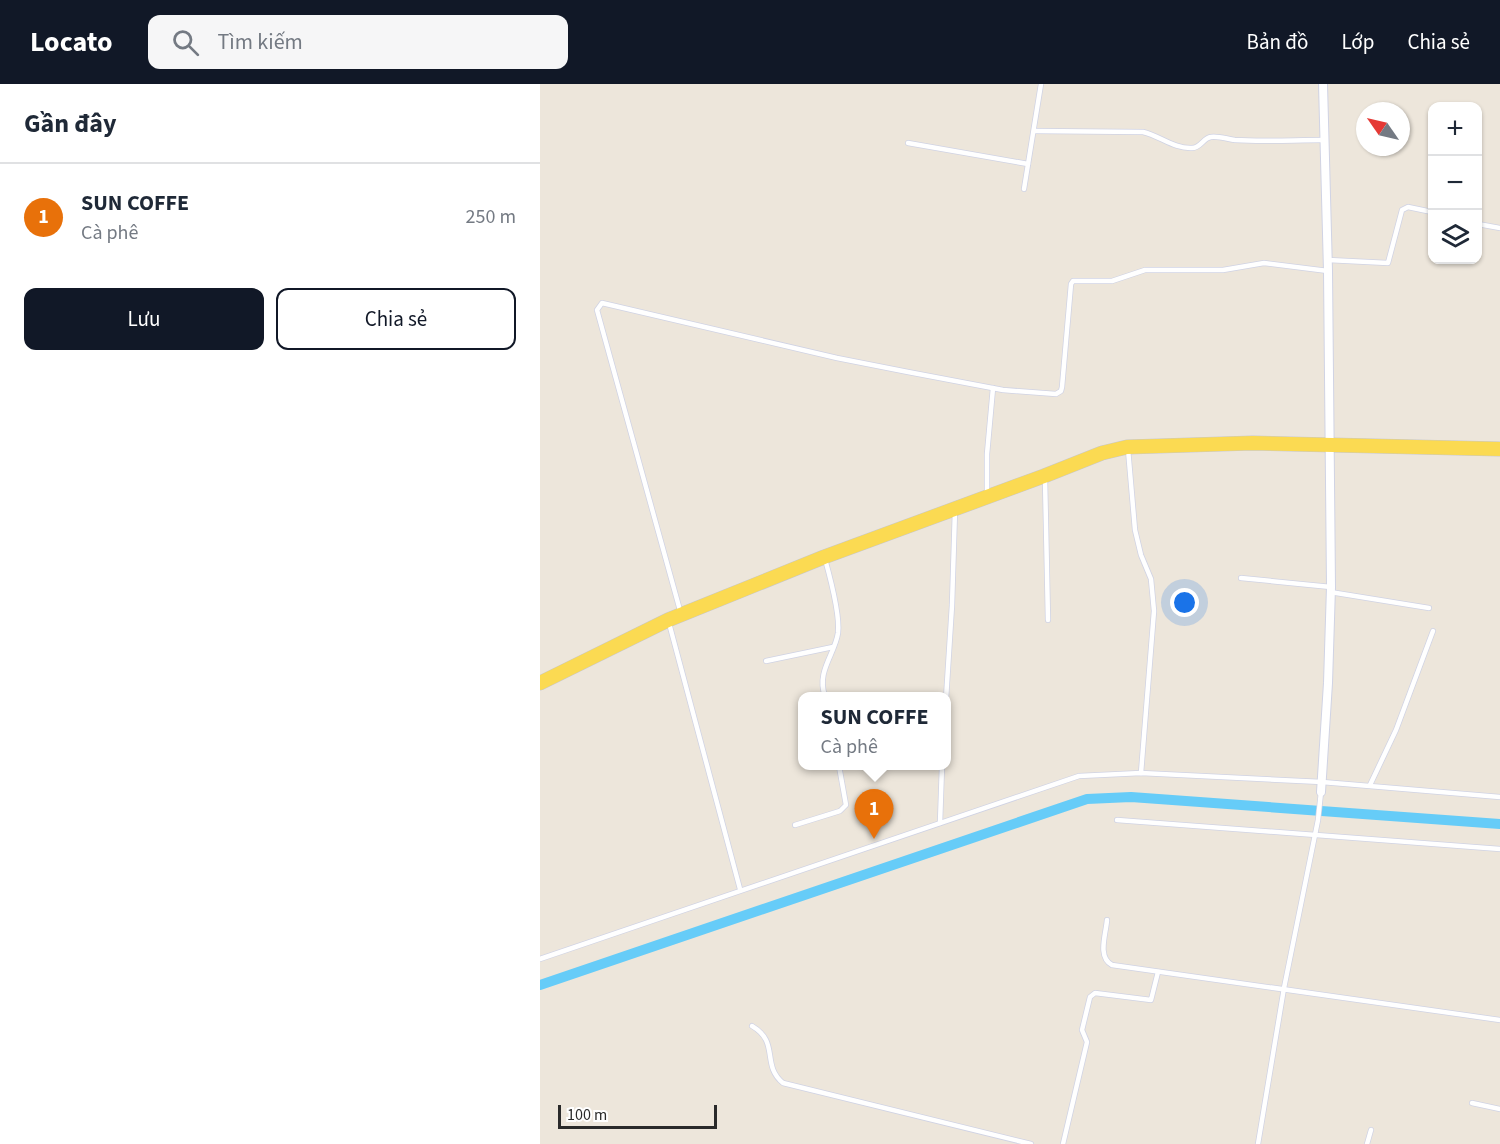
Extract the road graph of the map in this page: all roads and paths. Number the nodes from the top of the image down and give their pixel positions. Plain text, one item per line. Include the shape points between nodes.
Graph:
1 (1041, 84) edge
2 (1323, 84) edge
3 (1034, 130) junction
4 (1324, 140) junction
5 (908, 144) dead end
6 (1028, 164) junction
7 (1024, 189) dead end
8 (1428, 211) edge
9 (1482, 225) edge
10 (1500, 228) edge
11 (1328, 260) junction
12 (1328, 271) junction
13 (993, 388) junction
14 (1329, 445) junction
15 (1127, 447) junction
16 (1500, 449) edge
17 (1044, 476) junction
18 (987, 496) junction
19 (955, 508) junction
20 (824, 557) junction
21 (1240, 578) dead end
22 (1331, 590) junction
23 (1429, 608) dead end
24 (674, 618) junction
25 (1048, 620) dead end
26 (1433, 631) dead end
27 (833, 647) junction
28 (766, 662) dead end
29 (540, 683) edge
30 (824, 692) edge
31 (946, 692) edge
32 (840, 770) edge
33 (942, 770) edge
34 (1141, 773) junction
35 (1322, 782) junction
36 (1370, 785) junction
37 (1321, 792) joint
38 (1500, 797) edge
39 (1117, 820) dead end
40 (940, 823) junction
41 (795, 825) dead end
42 (1315, 834) junction
43 (1500, 849) edge
44 (740, 889) junction
45 (1107, 920) dead end
46 (540, 959) edge
47 (1158, 972) junction
48 (1284, 988) junction
49 (1500, 1020) edge
50 (752, 1026) dead end
51 (1472, 1103) dead end
52 (1500, 1109) edge
53 (1371, 1130) dead end
54 (1031, 1144) edge
55 (1063, 1144) edge
56 (1258, 1144) edge
57 (1367, 1144) edge

1 - 3 lane
2 - 4 street
3 - 4 lane via 1143,132 1191,148 1214,136 1234,140
3 - 6 lane
4 - 11 street
5 - 6 lane
6 - 7 lane
8 - 11 lane via 1408,207 1402,210 1388,263
9 - 10 lane
11 - 12 street
12 - 13 lane via 1264,263 1223,270 1145,270 1112,282 1073,280 1061,391 1056,394
12 - 14 street
13 - 18 lane
13 - 24 lane via 837,358 599,304 597,310
14 - 15 main road
14 - 16 main road
14 - 22 street
15 - 17 main road
15 - 34 lane via 1135,530 1151,579 1154,612
17 - 18 main road
17 - 25 lane
18 - 19 main road
19 - 20 main road
19 - 31 lane
20 - 24 main road
20 - 27 lane via 838,625
21 - 22 lane
22 - 23 lane
22 - 35 street
24 - 29 main road
24 - 44 lane
26 - 36 lane via 1396,730
27 - 28 lane
27 - 30 lane via 823,680
32 - 41 lane via 846,805 840,811
33 - 40 lane
34 - 35 lane
34 - 40 lane via 1079,776
35 - 36 lane
35 - 37 street
36 - 38 lane
37 - 42 lane
39 - 42 lane
40 - 44 lane
42 - 43 lane
42 - 48 lane
44 - 46 lane
45 - 47 lane via 1103,956 1106,962
47 - 48 lane
47 - 55 lane via 1151,1000 1095,993 1090,997 1082,1030 1087,1042
48 - 49 lane
48 - 56 lane
50 - 54 lane via 767,1039 772,1070 783,1083
51 - 52 lane
53 - 57 lane

